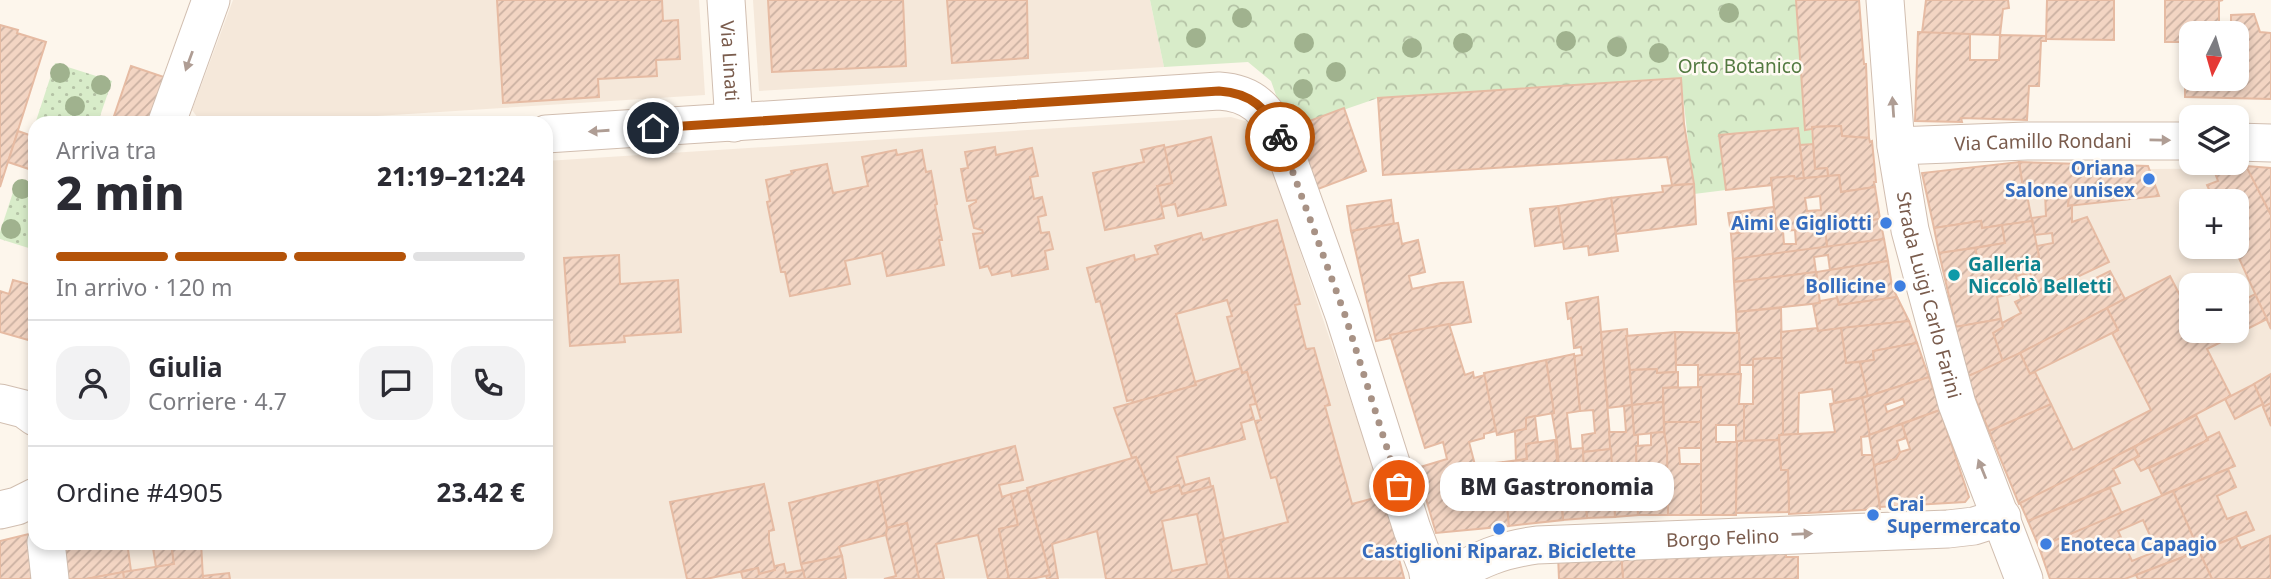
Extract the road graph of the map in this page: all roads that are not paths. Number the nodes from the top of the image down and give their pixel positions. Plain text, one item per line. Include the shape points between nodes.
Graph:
1 (211, 0) edge
2 (726, 0) edge
3 (1885, 0) edge
4 (169, 116) edge
5 (734, 123) junction
6 (553, 134) edge
7 (2179, 141) edge
8 (2249, 142) edge
9 (2271, 143) edge
10 (1896, 146) junction
11 (0, 403) edge
12 (28, 412) edge
13 (28, 500) edge
14 (0, 510) edge
15 (2001, 517) junction
16 (47, 550) edge
17 (50, 579) edge
18 (1429, 579) edge
19 (1448, 579) edge
20 (2024, 579) edge

1 -> 4 street
2 - 5 street, Via Linati
10 -> 3 street, Strada Luigi Carlo Farini
5 -> 6 street, Via Linati
5 - 18 street, Via Linati via 1219,91 1253,100 1274,124 1295,178 1345,315
10 -> 7 street, Via Camillo Rondani
8 - 9 street
15 -> 10 street, Strada Luigi Carlo Farini via 1945,363 1907,216
11 - 12 street
13 - 14 street
19 -> 15 street, Borgo Felino via 1492,555 1537,545 1948,529
15 - 20 street, Strada Luigi Carlo Farini
16 - 17 street

